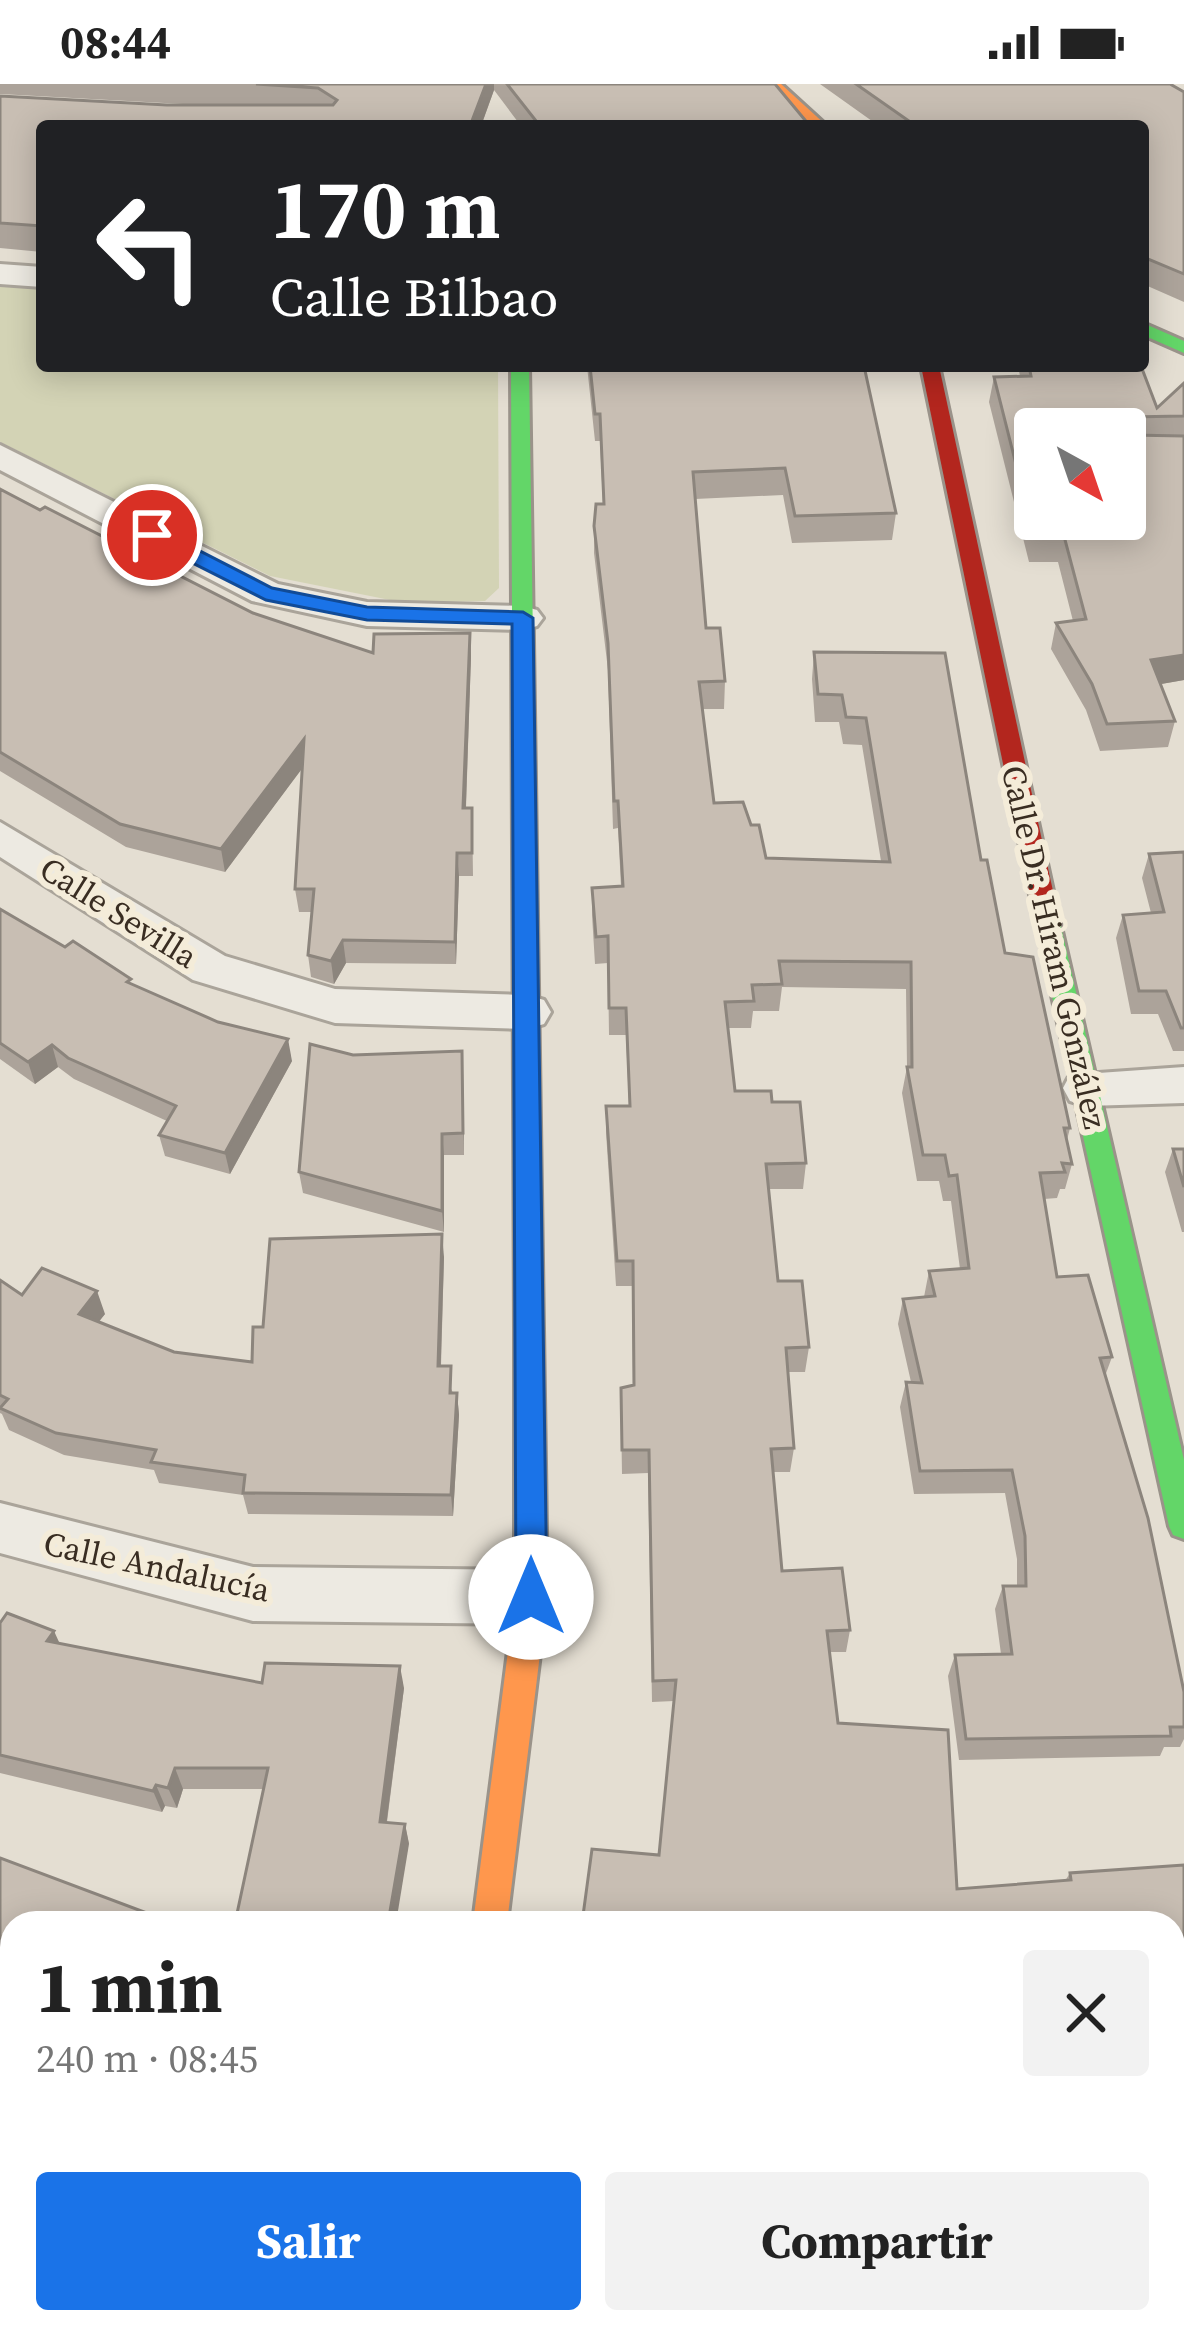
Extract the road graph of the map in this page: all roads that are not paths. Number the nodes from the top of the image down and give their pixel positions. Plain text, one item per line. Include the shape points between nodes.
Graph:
1 (772, 84) edge
2 (812, 120) edge
3 (0, 274) edge
4 (36, 277) edge
5 (1149, 331) edge
6 (1184, 348) edge
7 (520, 372) edge
8 (931, 372) edge
9 (0, 456) edge
10 (523, 618) junction
11 (0, 837) edge
12 (527, 1012) junction
13 (1184, 1085) edge
14 (1087, 1088) junction
15 (1173, 1429) edge
16 (1184, 1526) edge
17 (0, 1528) edge
18 (531, 1597) junction
19 (492, 1911) edge

1 - 2 street
3 - 4 street
5 - 6 street
7 - 10 street
8 - 14 street, Calle Dr. Hiram González
9 - 10 street via 266,593 367,614
10 - 12 street
11 - 12 street, Calle Sevilla via 208,968 335,1006
12 - 18 street
13 - 14 street
14 - 15 street, Calle Dr. Hiram González
15 - 16 street, Calle Dr. Hiram González
17 - 18 street, Calle Andalucía via 253,1594
18 - 19 street

